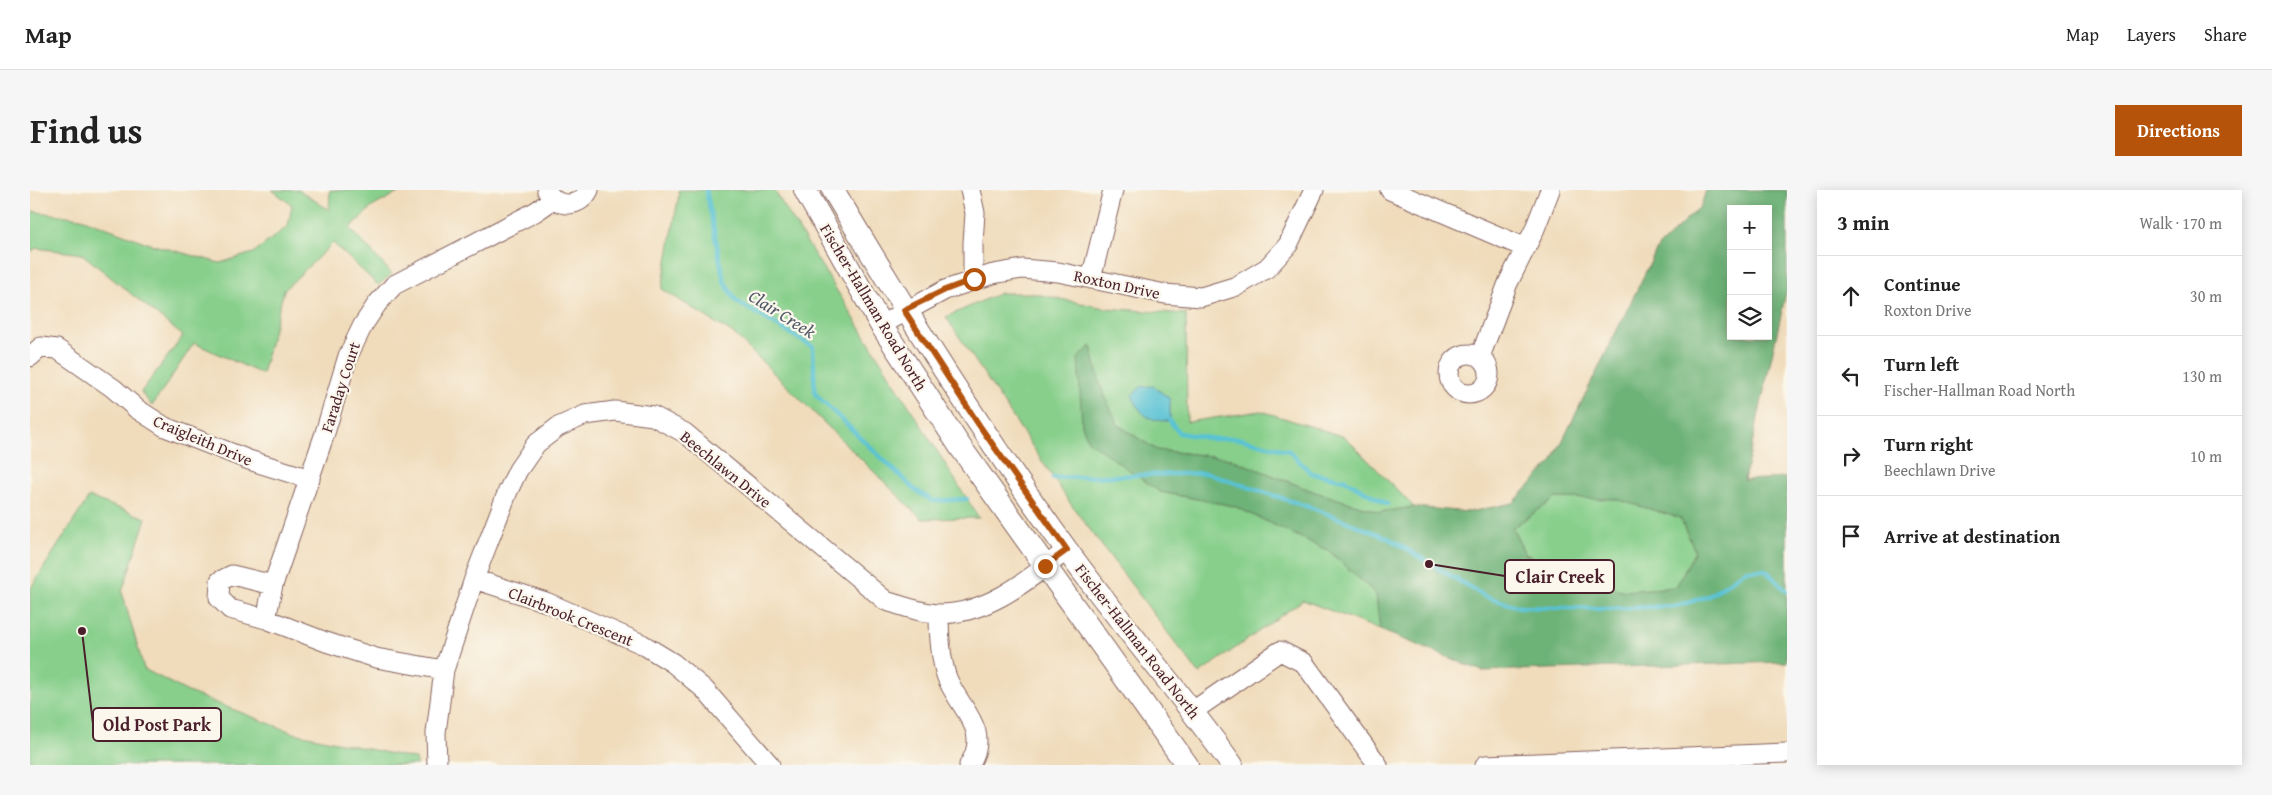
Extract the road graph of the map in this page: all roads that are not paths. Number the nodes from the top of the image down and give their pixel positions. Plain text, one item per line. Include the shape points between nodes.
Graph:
1 (590, 190) edge
2 (805, 190) edge
3 (833, 190) edge
4 (970, 190) edge
5 (1114, 190) edge
6 (1314, 190) edge
7 (1390, 190) edge
8 (1550, 190) edge
9 (551, 195) edge
10 (1526, 248) junction
11 (974, 279) junction
12 (1091, 279) junction
13 (904, 310) junction
14 (881, 325) junction
15 (30, 357) edge
16 (1480, 357) dead end
17 (310, 479) junction
18 (1067, 550) junction
19 (1045, 566) junction
20 (474, 579) junction
21 (273, 585) junction
22 (939, 614) junction
23 (266, 620) junction
24 (444, 670) junction
25 (1193, 711) junction
26 (1787, 752) edge
27 (437, 765) edge
28 (770, 765) edge
29 (969, 765) edge
30 (1187, 765) edge
31 (1232, 765) edge
32 (1378, 765) edge
33 (1485, 765) edge

1 - 9 street, Faraday Court via 577,203 569,204
2 - 14 main road, Fischer-Hallman Road North
3 - 13 main road, Fischer-Hallman Road North
4 - 11 street via 976,213
5 - 12 street
6 - 12 street, Roxton Drive via 1288,245 1267,268 1237,286 1201,296 1165,294
7 - 10 street
8 - 10 street
9 - 17 street, Faraday Court via 535,212 394,285 377,304 362,325 348,356
10 - 16 street via 1508,283
11 - 12 street, Roxton Drive via 1022,269
11 - 13 street, Roxton Drive
13 - 14 street, Roxton Drive
13 - 18 main road, Fischer-Hallman Road North via 979,425
14 - 19 main road, Fischer-Hallman Road North via 959,445
15 - 17 street, Craigleith Drive via 41,347 57,348 165,427 249,460
17 - 21 street, Faraday Court
18 - 19 street, Beechlawn Drive
18 - 25 main road, Fischer-Hallman Road North
19 - 22 street, Beechlawn Drive via 1020,586 987,603
19 - 30 main road, Fischer-Hallman Road North
20 - 22 street, Beechlawn Drive via 508,490 536,444 558,427 585,415 615,411 653,416 685,433 886,601
20 - 24 street, Beechlawn Drive
20 - 28 street, Clairbrook Crescent via 546,602 642,644 673,663 704,689
21 - 23 street, Faraday Court
21 - 23 street via 232,575 220,581 219,598 230,609
22 - 29 street via 941,650 947,676 975,725 979,740 976,755
23 - 24 street via 376,658
24 - 27 street, Beechlawn Drive via 436,733
25 - 31 main road, Fischer-Hallman Road North
25 - 32 street via 1280,651 1304,663
26 - 33 street

